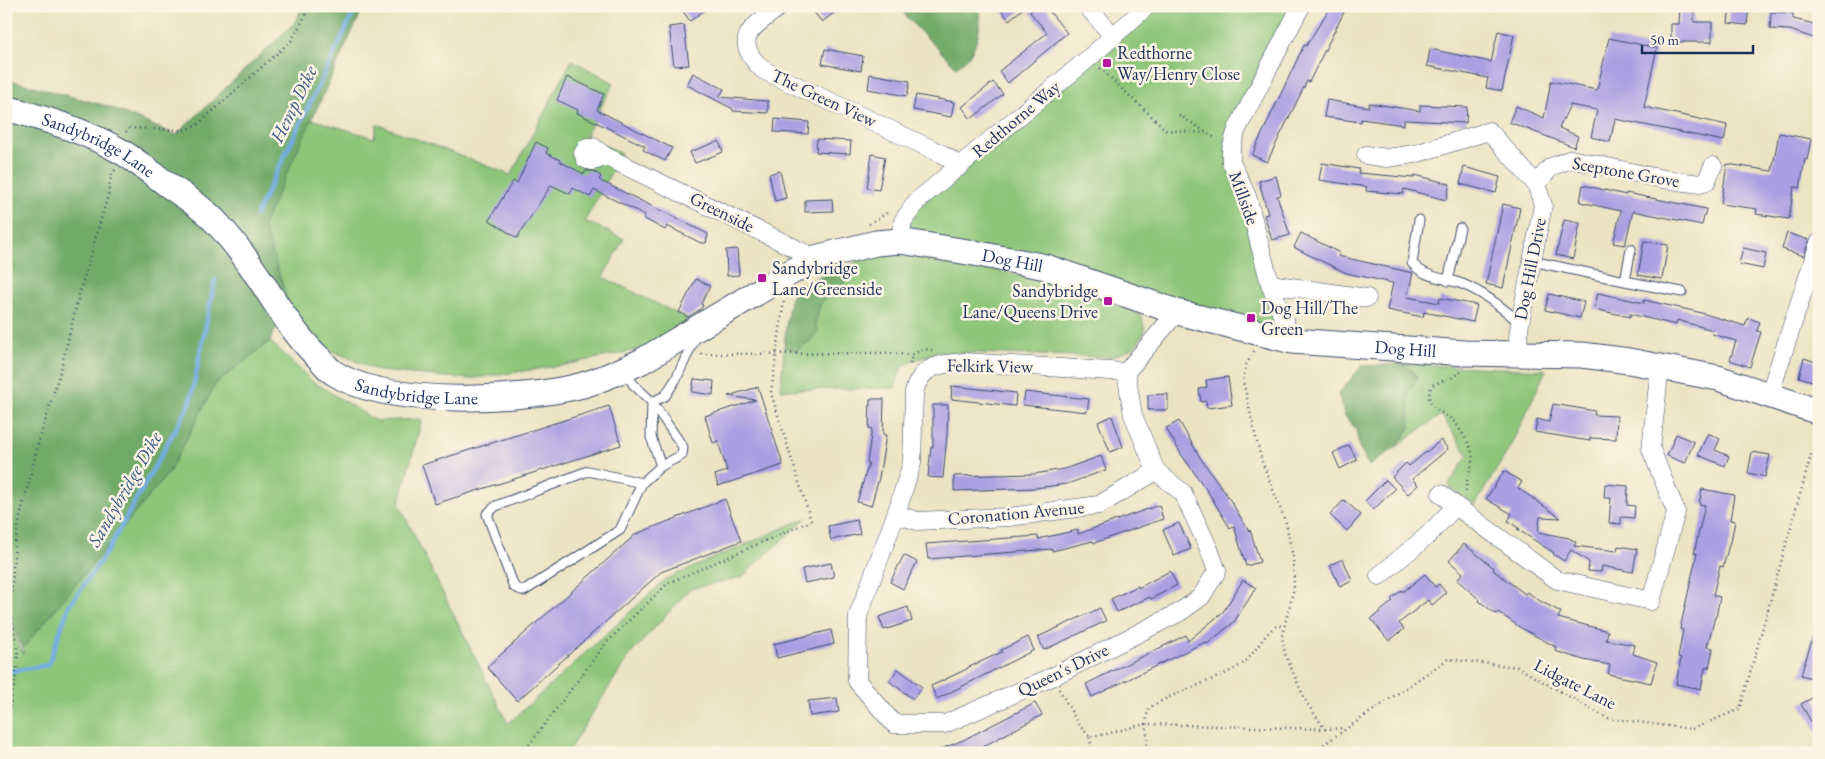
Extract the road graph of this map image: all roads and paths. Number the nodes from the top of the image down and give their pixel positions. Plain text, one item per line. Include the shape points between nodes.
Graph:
1 (311, 6) edge
2 (780, 6) edge
3 (1087, 6) edge
4 (1147, 6) edge
5 (1301, 6) edge
6 (1114, 36) junction
7 (1089, 58) junction
8 (6, 108) edge
9 (1179, 115) dead end
10 (1206, 132) junction
11 (1231, 146) junction
12 (119, 151) junction
13 (1366, 154) dead end
14 (605, 156) dead end
15 (1714, 166) dead end
16 (958, 168) junction
17 (1536, 184) junction
18 (890, 210) dead end
19 (1419, 220) dead end
20 (865, 226) dead end
21 (1460, 228) dead end
22 (900, 241) junction
23 (1819, 243) edge
24 (1631, 250) dead end
25 (815, 258) junction
26 (1532, 261) junction
27 (787, 276) junction
28 (1448, 281) junction
29 (1625, 281) junction
30 (1270, 284) junction
31 (1682, 292) dead end
32 (1367, 298) dead end
33 (1177, 312) junction
34 (1520, 323) junction
35 (698, 328) junction
36 (1265, 334) junction
37 (1292, 341) junction
38 (1465, 353) junction
39 (688, 354) junction
40 (777, 354) junction
41 (1520, 354) junction
42 (912, 355) dead end
43 (1660, 366) junction
44 (625, 369) junction
45 (1126, 372) junction
46 (1769, 396) junction
47 (652, 402) junction
48 (1819, 412) edge
49 (1819, 426) edge
50 (661, 466) junction
51 (1156, 471) junction
52 (642, 484) junction
53 (1441, 494) dead end
54 (1456, 506) junction
55 (896, 514) junction
56 (1472, 518) junction
57 (1379, 576) dead end
58 (8, 608) edge
59 (1284, 627) junction
60 (1052, 676) junction
61 (1147, 724) junction
62 (6, 727) edge
63 (1346, 728) junction
64 (1325, 729) junction
65 (1089, 736) junction
66 (523, 753) edge
67 (1093, 753) edge
68 (1134, 753) edge
69 (1311, 753) edge

1 - 12 path via 291,41 196,126 182,130 128,128
2 - 16 street, The Green View via 747,36 746,48 763,70 942,154
3 - 6 street
4 - 6 street, Redthorne Way
5 - 11 street, Millside
6 - 7 street, Redthorne Way
7 - 10 path via 1166,130
7 - 16 street, Redthorne Way
8 - 12 street, Sandybridge Lane via 87,134
9 - 10 path
10 - 11 path
11 - 30 street, Millside via 1231,162 1247,196
12 - 44 street, Sandybridge Lane via 207,213 239,250 310,350 334,373 366,388 429,397 532,395 583,385
12 - 58 path via 39,441 14,544
13 - 17 street via 1387,158 1415,154 1489,131
14 - 25 street, Greenside
15 - 17 street, Sceptone Grove via 1706,182 1700,184 1571,159 1551,167
16 - 22 street, Redthorne Way via 917,201 903,221
17 - 26 street, Dog Hill Drive via 1542,205
18 - 20 path
19 - 28 lane via 1412,263 1419,272
21 - 28 lane
22 - 25 street, Sandybridge Lane via 850,248
22 - 33 street, Dog Hill via 1046,267
23 - 46 street
24 - 29 lane
25 - 27 street, Sandybridge Lane
26 - 29 lane
26 - 34 street, Dog Hill Drive
27 - 35 street, Sandybridge Lane
27 - 40 path
28 - 34 lane via 1462,284 1484,296
29 - 31 lane
30 - 32 street
30 - 37 street, Millside
33 - 36 street, Dog Hill
33 - 45 street
34 - 41 street, Dog Hill Drive
35 - 39 lane
35 - 44 street, Sandybridge Lane
36 - 37 street, Dog Hill
36 - 59 path via 1246,365 1243,381 1261,458 1286,523 1293,557 1294,588
37 - 38 street, Dog Hill
38 - 41 street, Dog Hill
38 - 56 path via 1462,370 1432,385 1428,397 1436,410 1454,422 1472,448 1474,455 1466,493
39 - 40 path
39 - 47 lane via 665,396
40 - 42 path
40 - 66 path via 771,393 811,521 668,583 606,643
41 - 43 street, Dog Hill via 1582,355
43 - 46 street, Dog Hill via 1718,378
43 - 56 street via 1651,449 1676,512 1651,601 1557,580
44 - 47 lane via 633,384
45 - 51 street, Queen's Drive via 1133,415
45 - 55 street, Felkirk View via 964,362 940,364 924,372 914,392 912,463
46 - 48 street, Dog Hill
47 - 50 lane via 651,437
47 - 50 lane via 683,447 682,455
49 - 63 path, Lidgate Lane via 1740,709 1692,729 1607,718 1517,667 1448,659
50 - 52 lane
51 - 55 street, Coronation Avenue via 1099,505 1009,517 917,521
51 - 60 street, Queen's Drive via 1183,493 1210,548 1216,570 1201,597 1180,612
52 - 52 lane via 588,472 496,506 487,514 514,587 524,591 620,530
53 - 54 street
54 - 56 street
54 - 57 street via 1427,536 1393,553
55 - 60 street, Queen's Drive via 858,616 857,680 894,724 945,724
58 - 62 path via 18,653
59 - 61 path via 1278,625 1271,629 1259,648 1242,664 1148,708
59 - 64 path via 1285,654 1306,702
60 - 65 path via 1078,724
61 - 64 path
61 - 65 path
61 - 68 path via 1146,744
63 - 64 path
63 - 69 path, Lidgate Lane
65 - 67 path

